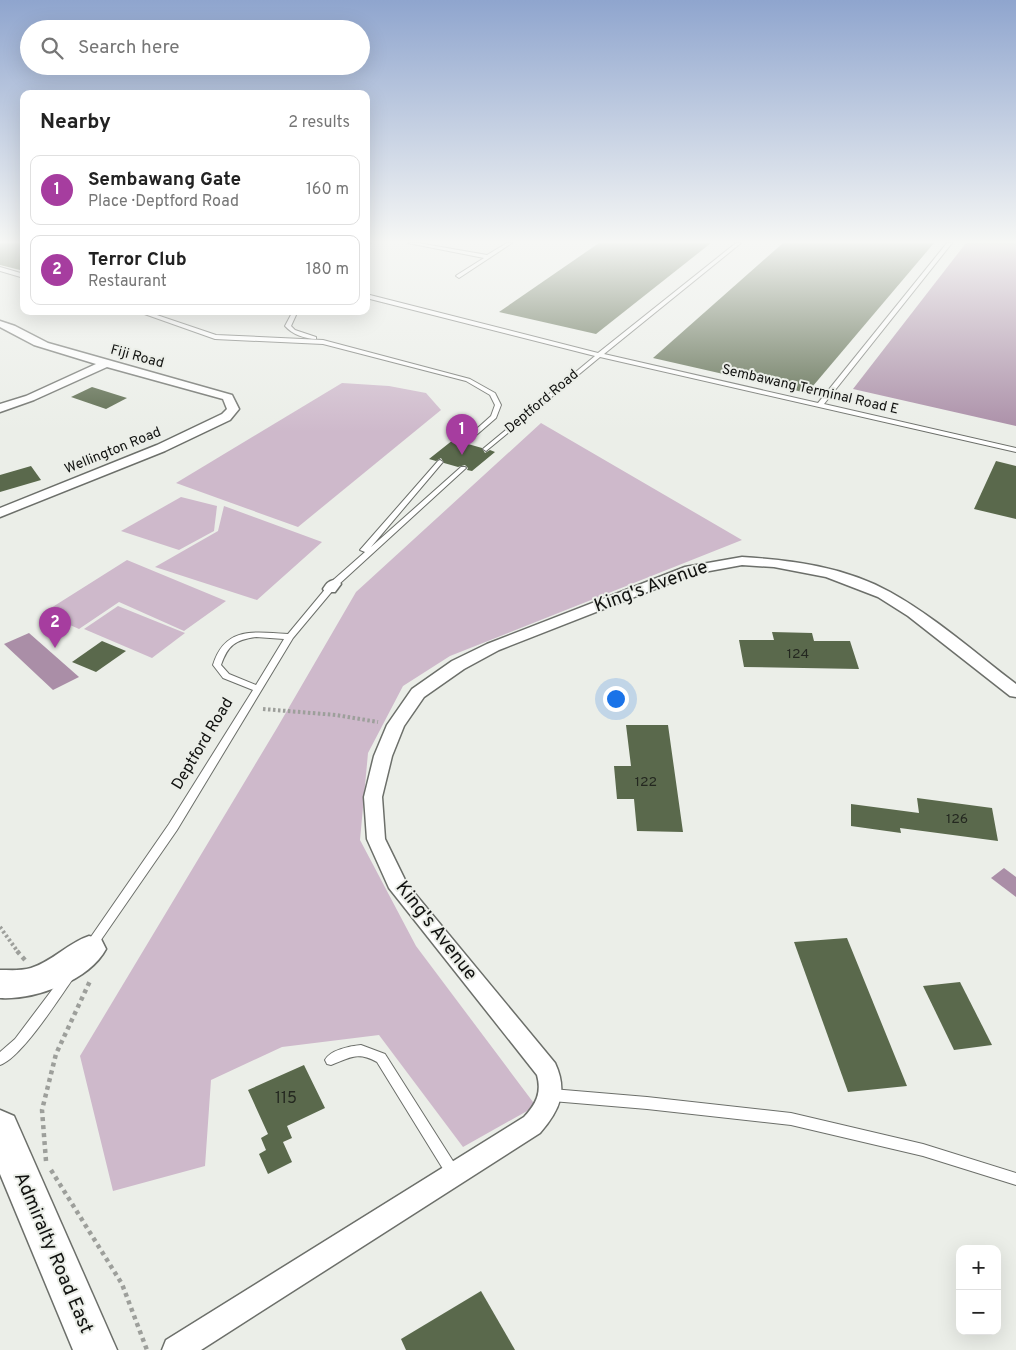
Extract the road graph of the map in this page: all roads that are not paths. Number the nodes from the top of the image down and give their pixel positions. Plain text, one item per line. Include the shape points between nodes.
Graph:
1 (405, 306) edge
2 (661, 306) edge
3 (899, 306) edge
4 (152, 315) edge
5 (293, 315) edge
6 (0, 324) edge
7 (323, 342) junction
8 (599, 356) junction
9 (106, 364) junction
10 (820, 405) junction
11 (0, 408) edge
12 (232, 409) joint
13 (464, 443) dead end
14 (486, 449) dead end
15 (1016, 450) edge
16 (440, 462) dead end
17 (462, 468) dead end
18 (0, 513) edge
19 (332, 586) junction
20 (290, 637) junction
21 (257, 689) junction
22 (1016, 692) edge
23 (89, 949) junction
24 (0, 984) edge
25 (0, 1060) edge
26 (331, 1060) dead end
27 (552, 1095) junction
28 (0, 1128) edge
29 (454, 1174) junction
30 (1016, 1178) edge
31 (95, 1350) edge
32 (176, 1350) edge

1 - 8 lane, Sembawang Terminal Road E
2 - 8 lane, Deptford Road
3 - 10 lane
4 - 7 lane via 224,339
5 - 7 lane via 288,326 293,332
6 - 9 street, Fiji Road via 37,343
7 - 13 lane via 468,380 493,394 498,406 494,417
8 - 10 lane, Sembawang Terminal Road E
8 - 14 lane, Deptford Road
9 - 11 street
9 - 12 street, Fiji Road via 228,397
10 - 15 lane, Sembawang Terminal Road E
12 - 18 street, Wellington Road via 226,417 161,448
16 - 19 lane
17 - 19 lane, Deptford Road
19 - 20 lane, Deptford Road
20 - 21 lane, Deptford Road
20 - 21 lane via 243,635 228,643 219,654 217,665 226,676
21 - 23 lane, Deptford Road via 173,827
22 - 27 street, King's Avenue via 913,612 882,594 830,572 742,561 690,570 492,647 458,665 418,693 396,725 382,756 373,797 376,839 399,888 547,1070
23 - 24 main road via 52,976 14,985
23 - 25 lane, Deptford Road via 19,1043
26 - 29 lane via 349,1051 369,1051 381,1058
27 - 29 street via 544,1112 532,1125
27 - 30 lane via 647,1102 791,1119 923,1150
28 - 31 main road, Admiralty Road East
29 - 32 street

